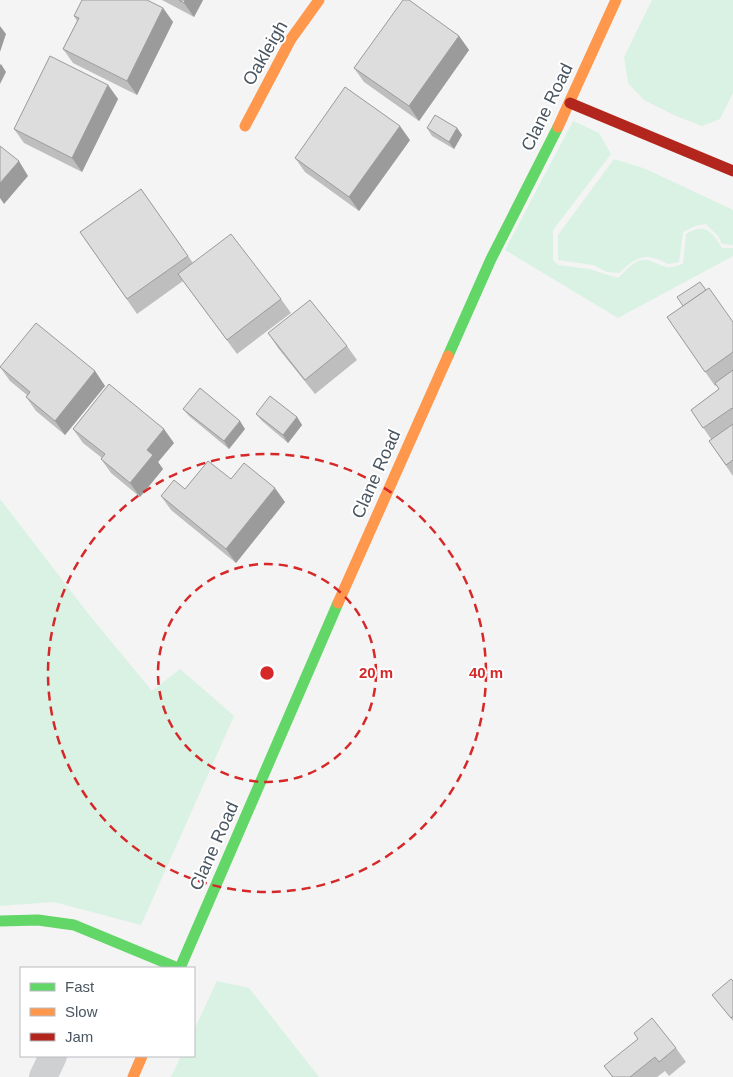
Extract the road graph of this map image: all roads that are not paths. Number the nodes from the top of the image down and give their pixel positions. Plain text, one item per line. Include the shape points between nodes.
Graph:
1 (319, 0) edge
2 (616, 0) edge
3 (570, 103) junction
4 (245, 126) dead end
5 (732, 169) edge
6 (0, 922) edge
7 (177, 967) edge
8 (179, 967) edge
9 (53, 1057) edge
10 (142, 1057) edge
11 (43, 1077) edge
12 (133, 1077) edge

1 - 4 main road, Oakleigh via 291,38
2 - 3 main road, Clane Road
3 - 5 main road
3 - 8 main road, Clane Road via 491,259
6 - 7 main road via 38,920 74,925
9 - 11 street
10 - 12 main road

